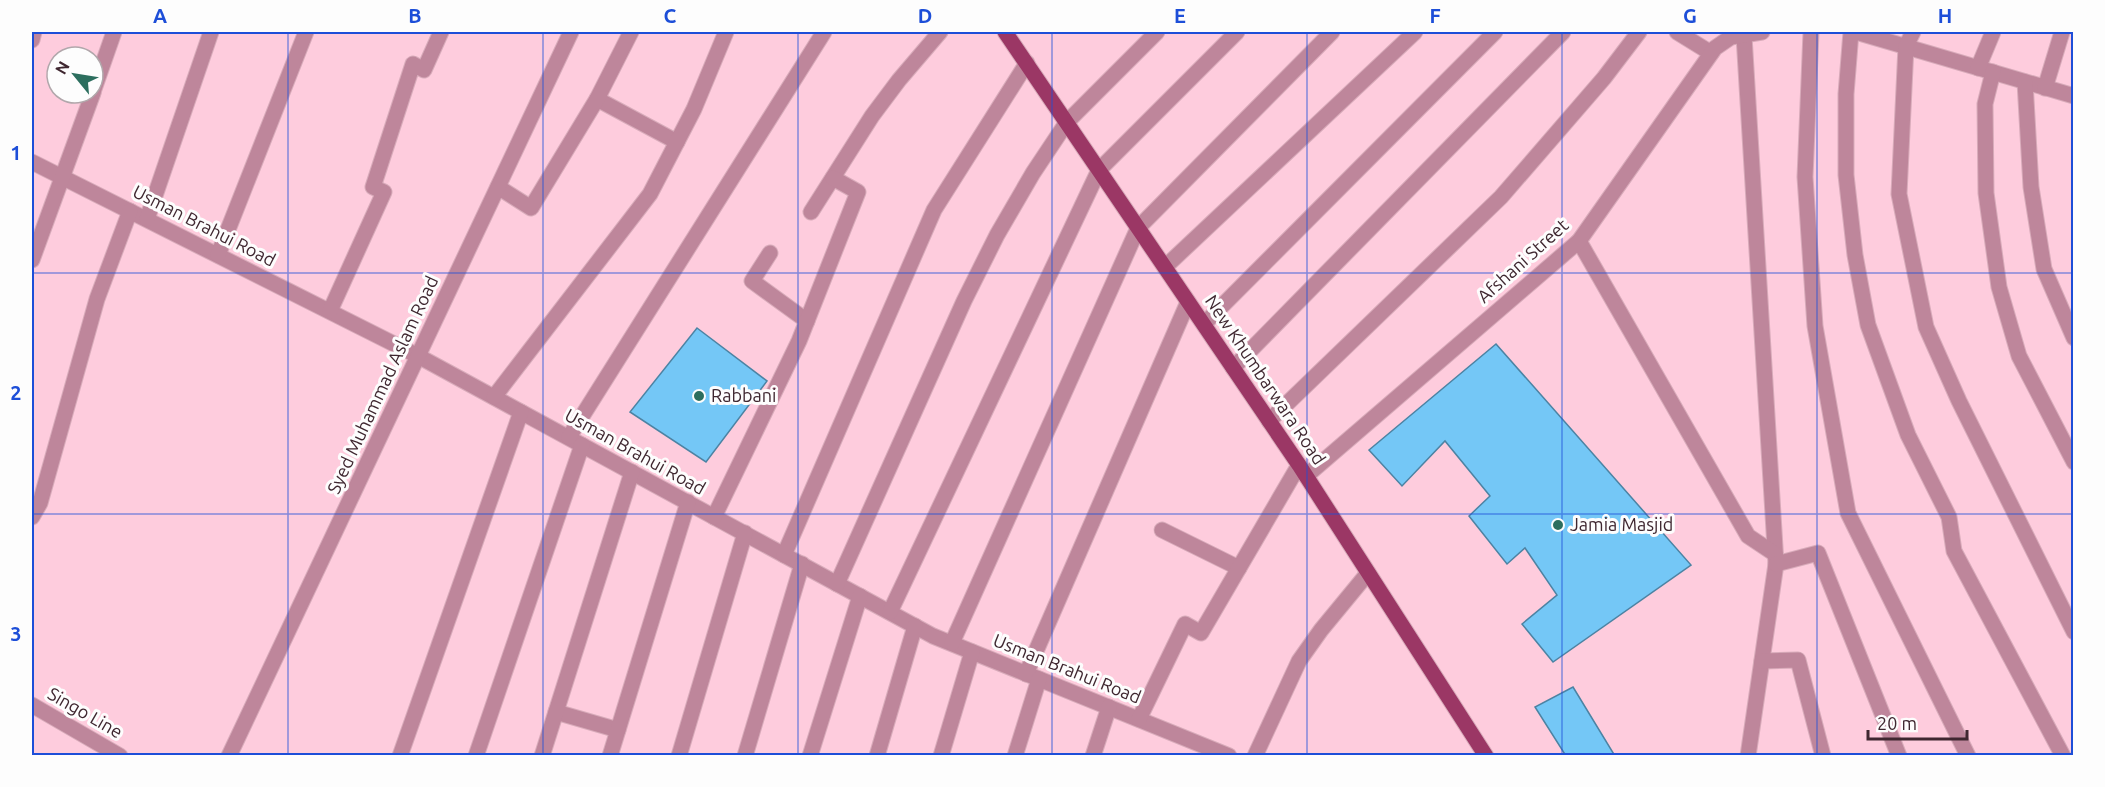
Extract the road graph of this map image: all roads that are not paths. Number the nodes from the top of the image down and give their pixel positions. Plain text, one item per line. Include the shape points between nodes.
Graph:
1 (34, 32) edge
2 (114, 32) edge
3 (211, 32) edge
4 (306, 32) edge
5 (441, 32) edge
6 (631, 32) edge
7 (726, 32) edge
8 (824, 32) edge
9 (940, 32) edge
10 (1006, 32) edge
11 (1157, 32) edge
12 (1237, 32) edge
13 (1332, 32) edge
14 (1414, 32) edge
15 (1495, 32) edge
16 (1563, 32) edge
17 (1639, 32) edge
18 (1677, 32) edge
19 (1762, 32) edge
20 (1811, 32) edge
21 (1851, 32) edge
22 (1856, 32) edge
23 (1912, 32) edge
24 (1993, 32) edge
25 (2062, 32) edge
26 (569, 34) edge
27 (1735, 35) edge
28 (32, 40) edge
29 (1906, 46) junction
30 (1711, 53) junction
31 (105, 58) edge
32 (1027, 63) junction
33 (1985, 70) junction
34 (2025, 82) junction
35 (2045, 88) junction
36 (2073, 96) edge
37 (597, 99) junction
38 (89, 105) edge
39 (1067, 122) junction
40 (677, 142) junction
41 (32, 162) edge
42 (1099, 171) junction
43 (63, 177) junction
44 (833, 178) junction
45 (498, 187) junction
46 (130, 211) junction
47 (811, 212) dead end
48 (147, 219) junction
49 (1138, 228) junction
50 (1579, 241) junction
51 (770, 253) dead end
52 (218, 255) junction
53 (32, 260) edge
54 (1165, 267) junction
55 (1188, 302) junction
56 (330, 311) junction
57 (807, 321) junction
58 (1204, 324) junction
59 (2073, 338) edge
60 (418, 356) junction
61 (1233, 368) junction
62 (494, 397) junction
63 (521, 412) junction
64 (1269, 421) junction
65 (576, 441) junction
66 (2073, 462) edge
67 (1303, 471) junction
68 (632, 472) junction
69 (688, 502) junction
70 (32, 517) edge
71 (714, 517) junction
72 (1162, 530) dead end
73 (745, 533) junction
74 (784, 555) junction
75 (1775, 559) junction
76 (802, 564) junction
77 (1239, 568) junction
78 (1368, 573) junction
79 (837, 584) junction
80 (860, 596) junction
81 (890, 612) junction
82 (915, 626) junction
83 (2073, 633) edge
84 (952, 643) junction
85 (972, 652) junction
86 (1762, 661) junction
87 (1033, 676) junction
88 (32, 705) edge
89 (1109, 707) junction
90 (556, 712) junction
91 (1138, 719) junction
92 (618, 730) junction
93 (1189, 740) junction
94 (120, 756) edge
95 (229, 756) edge
96 (400, 756) edge
97 (476, 756) edge
98 (542, 756) edge
99 (610, 756) edge
100 (679, 756) edge
101 (745, 756) edge
102 (810, 756) edge
103 (877, 756) edge
104 (941, 756) edge
105 (1015, 756) edge
106 (1093, 756) edge
107 (1185, 756) edge
108 (1229, 756) edge
109 (1255, 756) edge
110 (1486, 756) edge
111 (1748, 756) edge
112 (1822, 756) edge
113 (1899, 756) edge
114 (1968, 756) edge
115 (2063, 756) edge

1 - 28 street
2 - 31 street
3 - 48 street
4 - 52 street
5 - 56 street via 424,70 413,64 373,187 384,192
6 - 37 street
7 - 40 street
8 - 65 street
9 - 44 street via 872,116
10 - 32 main road, New Khumbarwara Road
11 - 39 street
12 - 42 street
13 - 49 street
14 - 54 street
15 - 58 street
16 - 61 street
17 - 64 street via 1501,197
18 - 30 street
19 - 27 street, Afshani Street
20 - 114 street via 1805,177 1815,326 1848,513
21 - 115 street via 1846,175 1868,325 1908,435 1949,517 1954,552
22 - 29 street
23 - 29 street
24 - 33 street
25 - 35 street
26 - 45 street, Syed Muhammad Aslam Road
27 - 30 street, Afshani Street
27 - 75 street
29 - 33 street
29 - 83 street via 1899,194 1926,327
30 - 50 street, Afshani Street
32 - 39 main road, New Khumbarwara Road
32 - 74 street via 934,210
33 - 34 street
33 - 66 street via 1986,193 1999,287 2019,356
34 - 35 street
34 - 59 street via 2031,187 2044,269
35 - 36 street
37 - 40 street
37 - 45 street via 531,208
38 - 43 street
39 - 42 main road, New Khumbarwara Road
39 - 79 street via 997,235 964,301
40 - 62 street via 650,194
41 - 43 street, Usman Brahui Road
42 - 49 main road, New Khumbarwara Road
42 - 81 street
43 - 46 street, Usman Brahui Road
43 - 53 street
44 - 47 street
44 - 57 street via 858,192
45 - 60 street, Syed Muhammad Aslam Road
46 - 48 street, Usman Brahui Road
46 - 70 street via 98,299 40,503
48 - 52 street, Usman Brahui Road
49 - 54 main road, New Khumbarwara Road
49 - 84 street
50 - 67 street, Afshani Street
50 - 75 street via 1748,536
51 - 57 street via 752,281
52 - 56 street, Usman Brahui Road
54 - 55 main road, New Khumbarwara Road
55 - 58 main road, New Khumbarwara Road
55 - 87 street
56 - 60 street, Usman Brahui Road
57 - 71 street
58 - 61 main road, New Khumbarwara Road
60 - 62 street, Usman Brahui Road
60 - 95 street, Syed Muhammad Aslam Road
61 - 64 main road, New Khumbarwara Road
62 - 63 street, Usman Brahui Road
63 - 65 street, Usman Brahui Road
63 - 96 street
64 - 67 main road, New Khumbarwara Road
65 - 68 street, Usman Brahui Road
65 - 97 street
67 - 77 street, Afshani Street
67 - 78 main road, New Khumbarwara Road
68 - 69 street, Usman Brahui Road
68 - 90 street
69 - 71 street, Usman Brahui Road
69 - 92 street
71 - 73 street, Usman Brahui Road
72 - 77 street
73 - 74 street, Usman Brahui Road
73 - 100 street
74 - 76 street, Usman Brahui Road
75 - 86 street
75 - 113 street via 1818,554
76 - 79 street, Usman Brahui Road
76 - 101 street
77 - 91 street, Afshani Street via 1201,633 1185,624
78 - 109 street via 1299,661
78 - 110 main road, New Khumbarwara Road
79 - 80 street, Usman Brahui Road
80 - 81 street, Usman Brahui Road
80 - 102 street
81 - 82 street, Usman Brahui Road
82 - 84 street, Usman Brahui Road
82 - 103 street
84 - 85 street, Usman Brahui Road
85 - 87 street, Usman Brahui Road
85 - 104 street
86 - 111 street
86 - 112 street via 1798,660
87 - 89 street, Usman Brahui Road
87 - 105 street
88 - 94 street, Singo Line
89 - 91 street, Usman Brahui Road
89 - 106 street
90 - 92 street
90 - 98 street
91 - 93 street, Usman Brahui Road
92 - 99 street
93 - 107 street
93 - 108 street, Usman Brahui Road

